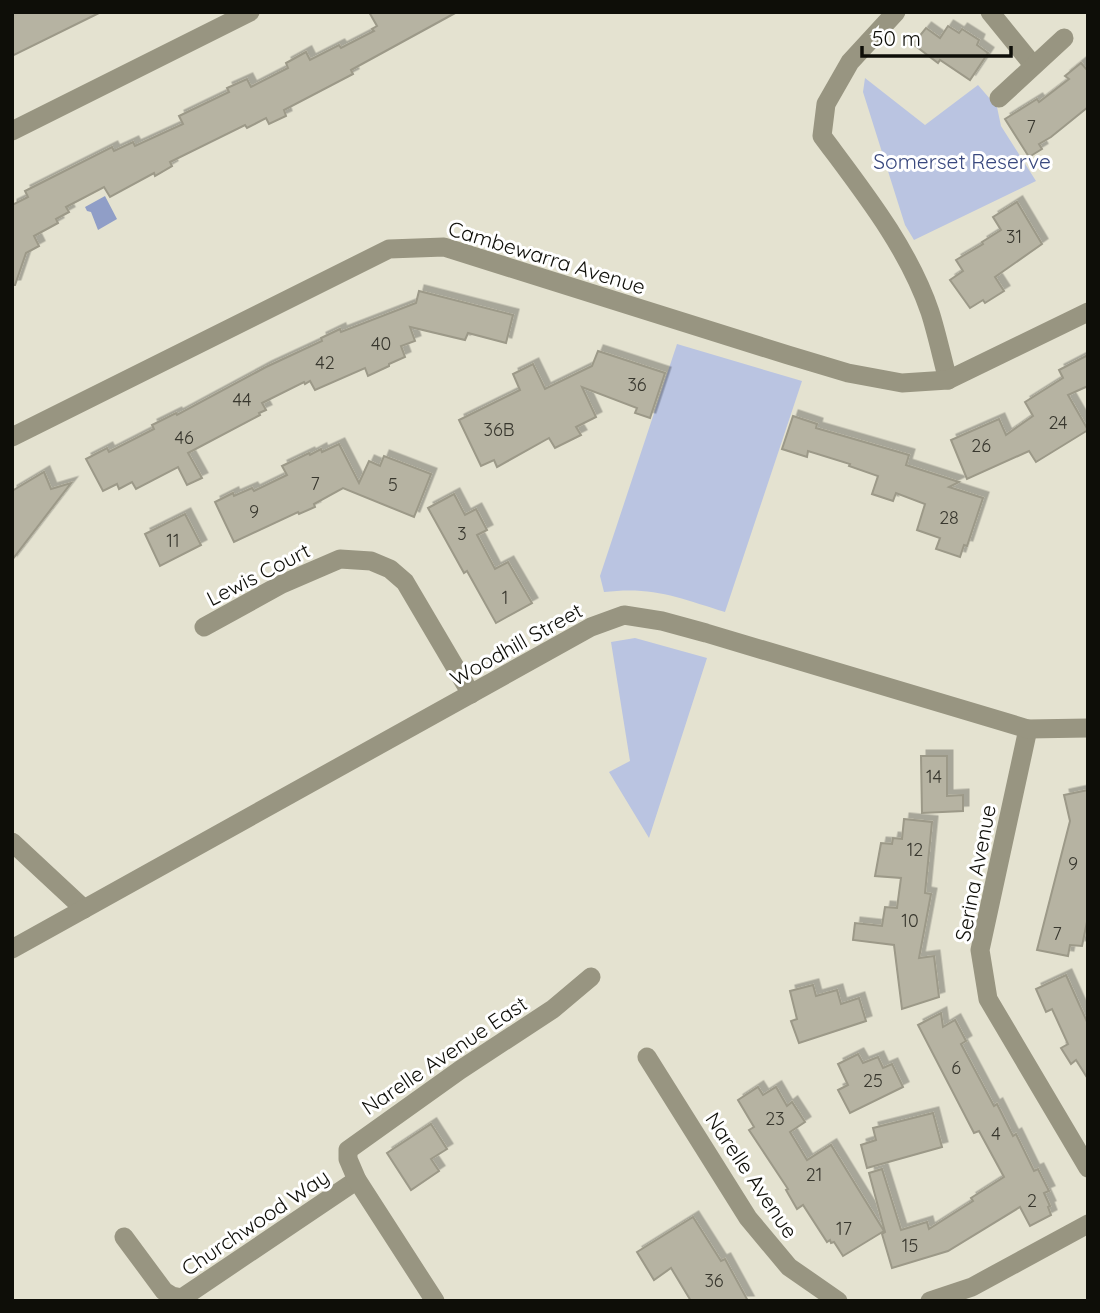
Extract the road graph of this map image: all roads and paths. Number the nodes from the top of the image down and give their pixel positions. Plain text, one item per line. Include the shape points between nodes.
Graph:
1 (250, 12) edge
2 (897, 12) edge
3 (990, 12) edge
4 (1064, 38) dead end
5 (1033, 65) junction
6 (999, 98) dead end
7 (12, 131) edge
8 (1088, 312) edge
9 (948, 380) junction
10 (12, 437) edge
11 (204, 627) dead end
12 (471, 694) junction
13 (1088, 728) edge
14 (1028, 729) junction
15 (12, 842) edge
16 (83, 909) junction
17 (12, 949) edge
18 (591, 977) dead end
19 (647, 1057) dead end
20 (1088, 1167) edge
21 (357, 1180) junction
22 (1088, 1224) edge
23 (124, 1237) dead end
24 (435, 1301) edge
25 (838, 1301) edge
26 (930, 1301) edge

1 - 7 street
2 - 9 street via 850,62 826,104 822,136 908,264 929,311
3 - 5 street
4 - 5 street
5 - 6 street
8 - 9 street, Cambewarra Avenue
9 - 10 street, Cambewarra Avenue via 902,383 848,373 444,247 390,248
11 - 12 street, Lewis Court via 282,584 340,559 371,561 405,582
12 - 14 street, Woodhill Street via 591,626 624,615 706,633
12 - 16 street, Woodhill Street
13 - 14 street, Woodhill Street
14 - 20 street, Serina Avenue via 980,950 988,999
15 - 16 street
16 - 17 street, Woodhill Street
18 - 21 street, Narelle Avenue East via 553,1009 353,1144 348,1159
19 - 25 street, Narelle Avenue via 748,1217 789,1268
21 - 23 street, Churchwood Way via 182,1298 164,1291
21 - 24 street
22 - 26 street via 972,1287

